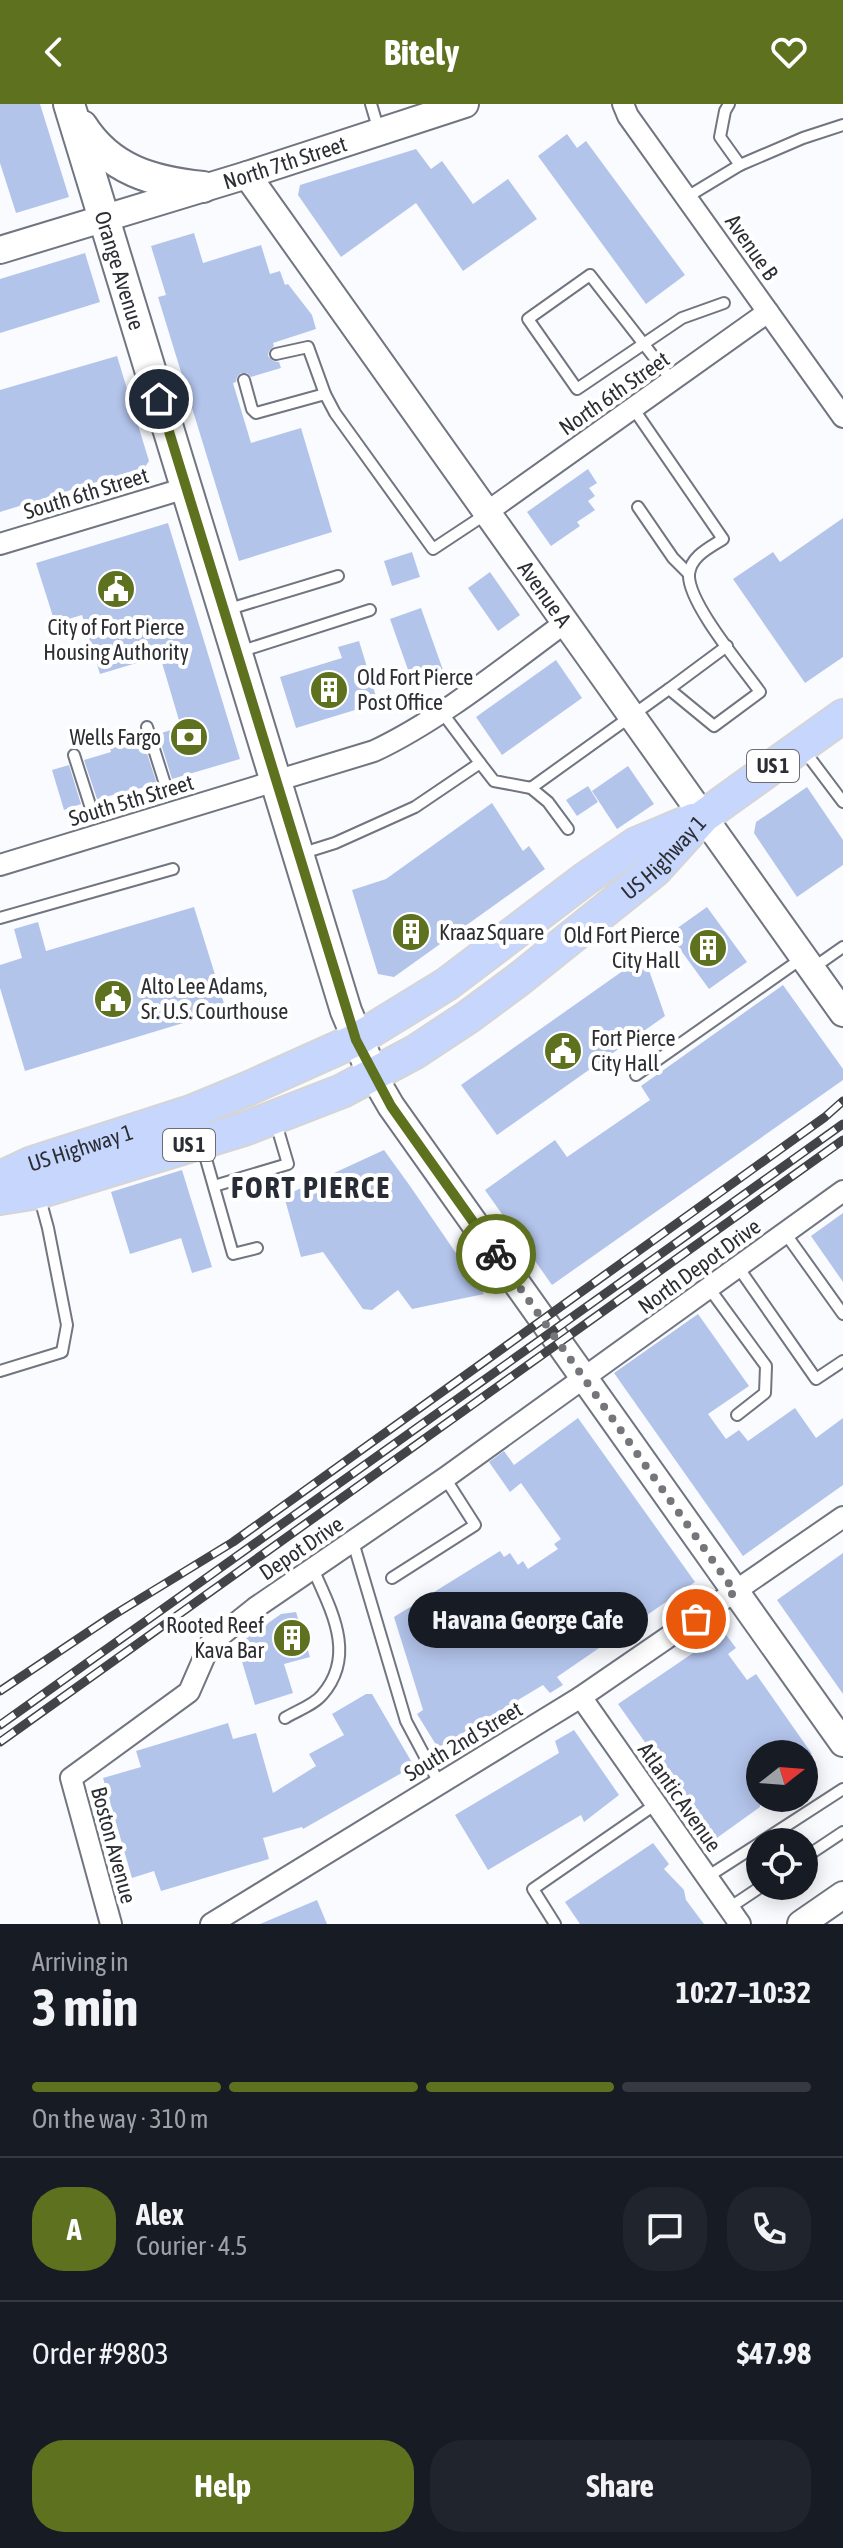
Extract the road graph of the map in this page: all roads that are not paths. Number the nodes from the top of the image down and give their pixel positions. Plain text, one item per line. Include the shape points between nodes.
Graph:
1 (371, 104) edge
2 (465, 104) edge
3 (623, 104) edge
4 (729, 104) edge
5 (70, 106) edge
6 (843, 125) edge
7 (379, 131) junction
8 (740, 165) junction
9 (247, 175) junction
10 (203, 187) junction
11 (687, 197) junction
12 (104, 218) junction
13 (0, 250) edge
14 (724, 303) dead end
15 (768, 312) junction
16 (643, 344) junction
17 (276, 354) dead end
18 (244, 380) dead end
19 (672, 381) junction
20 (325, 394) junction
21 (633, 408) junction
22 (843, 417) edge
23 (186, 488) junction
24 (638, 507) dead end
25 (487, 512) junction
26 (0, 544) edge
27 (689, 574) junction
28 (338, 576) dead end
29 (370, 610) dead end
30 (224, 611) junction
31 (566, 622) junction
32 (727, 646) junction
33 (237, 652) junction
34 (669, 689) junction
35 (441, 711) junction
36 (632, 716) junction
37 (843, 716) edge
38 (147, 727) dead end
39 (801, 746) junction
40 (74, 755) dead end
41 (480, 763) junction
42 (276, 781) junction
43 (165, 784) dead end
44 (531, 788) junction
45 (843, 802) edge
46 (90, 805) dead end
47 (704, 816) junction
48 (568, 829) dead end
49 (298, 854) junction
50 (0, 865) edge
51 (173, 869) dead end
52 (0, 918) edge
53 (843, 947) edge
54 (807, 963) junction
55 (843, 1013) edge
56 (356, 1040) junction
57 (373, 1075) junction
58 (636, 1075) dead end
59 (274, 1118) junction
60 (201, 1142) junction
61 (0, 1178) edge
62 (214, 1186) junction
63 (843, 1191) edge
64 (38, 1192) junction
65 (0, 1198) edge
66 (785, 1233) junction
67 (257, 1248) dead end
68 (738, 1267) junction
69 (709, 1288) junction
70 (843, 1314) edge
71 (843, 1361) edge
72 (0, 1371) edge
73 (583, 1379) junction
74 (737, 1415) dead end
75 (445, 1478) junction
76 (843, 1517) edge
77 (353, 1542) junction
78 (313, 1569) junction
79 (392, 1578) dead end
80 (735, 1592) junction
81 (581, 1697) junction
82 (285, 1718) dead end
83 (843, 1743) edge
84 (71, 1778) joint
85 (439, 1783) junction
86 (843, 1789) edge
87 (656, 1804) junction
88 (782, 1828) edge
89 (843, 1832) edge
90 (818, 1849) edge
91 (746, 1851) edge
92 (707, 1877) junction
93 (843, 1895) edge
94 (749, 1900) edge
95 (735, 1916) edge
96 (111, 1924) edge
97 (211, 1924) edge
98 (555, 1924) edge
99 (801, 1924) edge

1 - 7 lane
2 - 7 street, North 7th Street
3 - 11 street, Avenue B
4 - 8 lane via 720,137
5 - 10 main road via 89,136 125,168 171,184
5 - 12 main road, Orange Avenue
6 - 8 lane
7 - 9 street, North 7th Street
8 - 11 lane
9 - 10 street, North 7th Street
9 - 25 street, Avenue A
10 - 12 street, North 7th Street
11 - 15 street, Avenue B
12 - 13 street, North 7th Street
12 - 23 main road, Orange Avenue
14 - 16 lane via 682,318
15 - 19 street, North 6th Street
15 - 22 street, Avenue B
16 - 16 lane via 590,275 528,319 577,389
16 - 19 lane
17 - 20 lane via 308,347
18 - 20 lane via 256,413
19 - 21 street, North 6th Street
20 - 25 lane via 433,549
21 - 25 street, North 6th Street
21 - 27 lane via 723,539 697,555
23 - 26 street, South 6th Street
23 - 30 main road, Orange Avenue
24 - 27 lane
25 - 31 street, Avenue A
27 - 32 lane via 695,601
28 - 30 lane
29 - 33 lane
30 - 33 main road, Orange Avenue
31 - 35 street, South 5th Street
31 - 36 street, Avenue A
32 - 34 lane
32 - 34 lane via 760,692 714,726
33 - 42 main road, Orange Avenue
34 - 36 lane
35 - 41 lane
35 - 42 street, South 5th Street via 374,751
36 - 44 lane
36 - 47 street, Avenue A
37 - 39 main road, US 1
38 - 43 lane
39 - 45 lane
39 - 47 main road, US 1
40 - 46 lane
41 - 44 lane via 494,781
41 - 49 lane via 415,807
42 - 49 main road, Orange Avenue
42 - 50 street, South 5th Street
44 - 48 lane
47 - 54 street, Avenue A
47 - 56 main road, US Highway 1 / US 1 via 636,844 447,984
47 - 57 main road, US Highway 1 / US 1 via 655,870 518,980
49 - 56 main road, Orange Avenue
51 - 52 lane
53 - 54 lane
54 - 55 street, Avenue A
54 - 58 lane
56 - 57 main road, Orange Avenue
56 - 61 main road, US Highway 1 / US 1 via 191,1112
57 - 59 main road, US Highway 1 / US 1
57 - 73 street, Orange Avenue
59 - 60 main road, US Highway 1 / US 1
59 - 62 lane via 288,1164
60 - 62 lane
60 - 64 main road, US Highway 1 / US 1
62 - 67 lane via 233,1254
63 - 66 street, North Depot Drive
64 - 65 main road, US Highway 1 / US 1
64 - 72 lane via 67,1325 62,1352
66 - 68 street, North Depot Drive
66 - 70 lane
68 - 69 street, North Depot Drive
68 - 71 lane via 816,1379
69 - 73 street, North Depot Drive
69 - 74 lane via 766,1366 765,1393
73 - 75 street, Depot Drive
73 - 80 street, Orange Avenue
75 - 77 street, Depot Drive
75 - 79 lane via 475,1525
76 - 80 street, South 2nd Street
77 - 78 street, Depot Drive
77 - 85 lane via 406,1721
78 - 82 lane via 336,1620 341,1660 321,1697
78 - 84 street, Depot Drive via 210,1644 189,1692
80 - 81 street, South 2nd Street
80 - 83 street, Orange Avenue
81 - 85 street, South 2nd Street
81 - 87 street, Atlantic Avenue
84 - 96 street, Boston Avenue
85 - 97 street, South 2nd Street
86 - 88 lane
87 - 92 street, Atlantic Avenue
87 - 98 lane via 533,1889
89 - 90 lane
91 - 92 lane
92 - 95 street, Atlantic Avenue
93 - 99 street
94 - 95 lane

